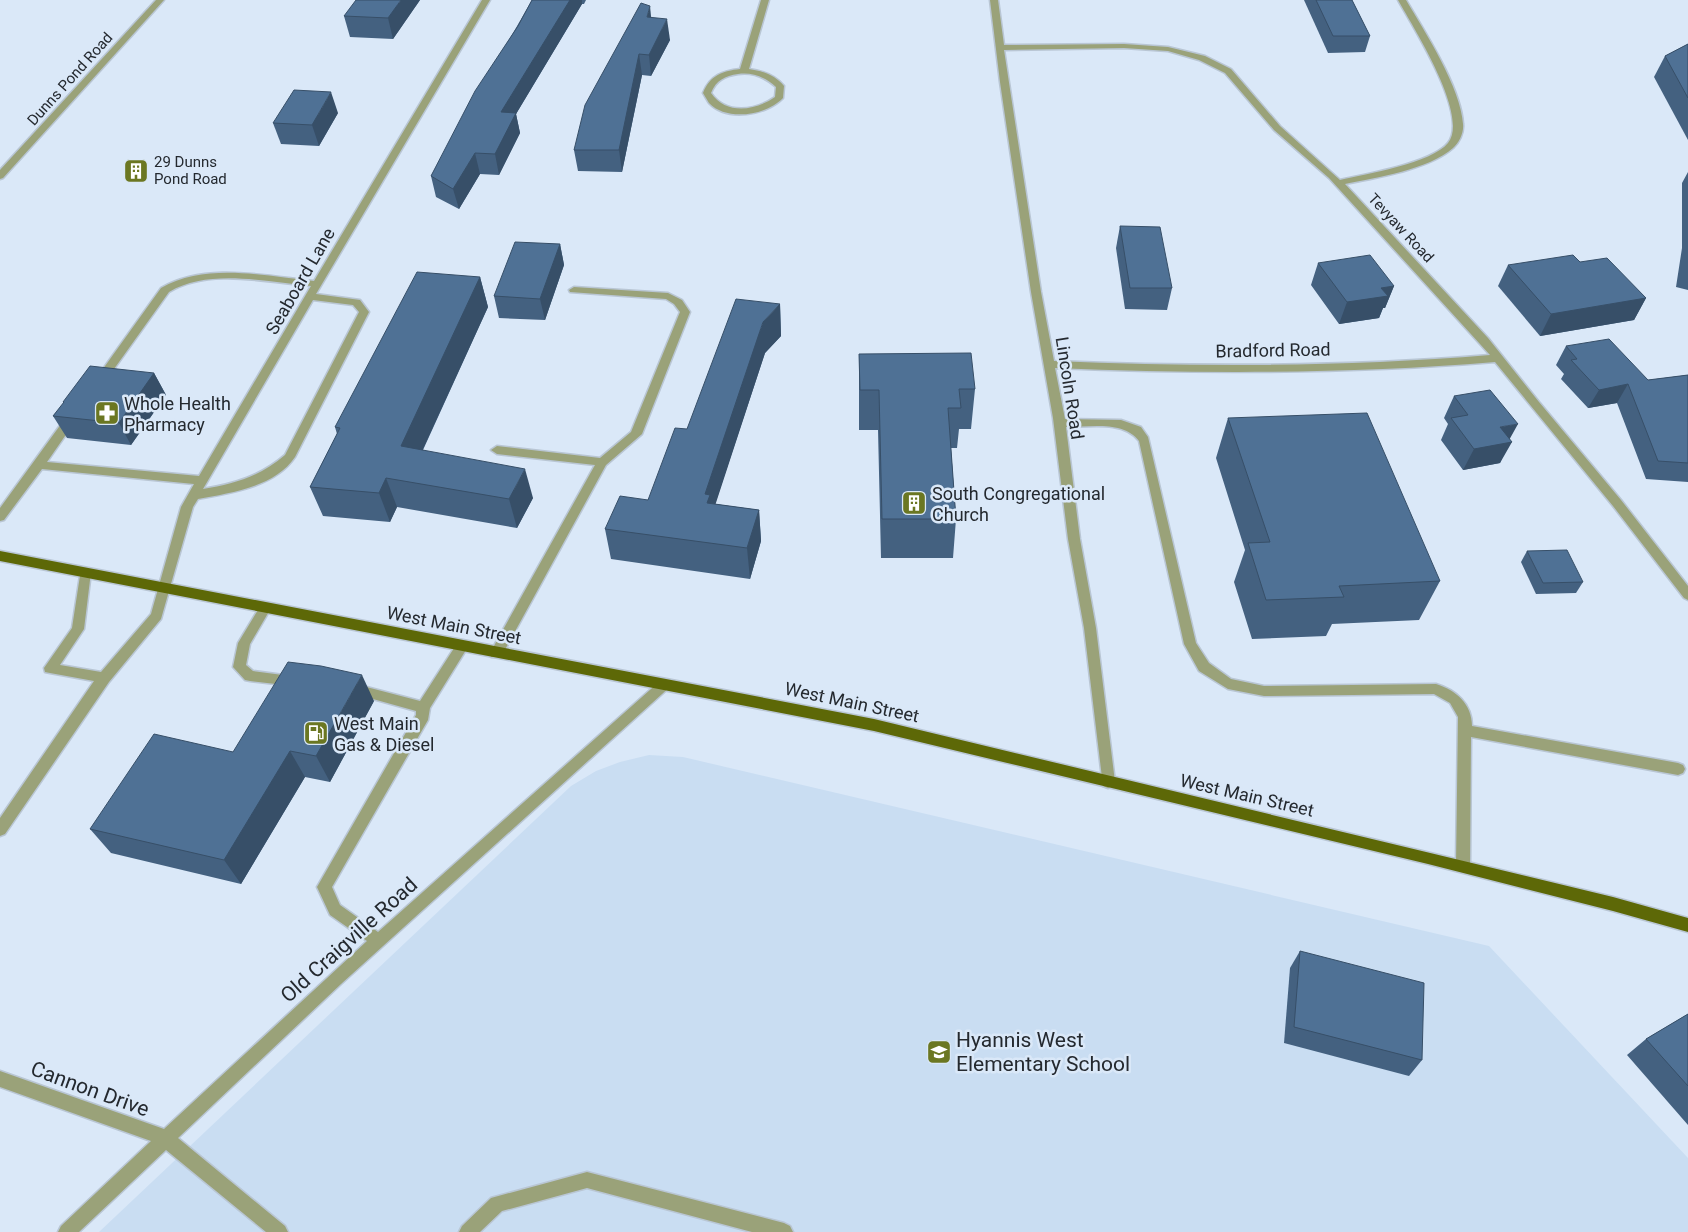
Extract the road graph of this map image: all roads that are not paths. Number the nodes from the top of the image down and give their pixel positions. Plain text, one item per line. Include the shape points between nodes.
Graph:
1 (160, 0) edge
2 (486, 0) edge
3 (764, 0) edge
4 (994, 0) edge
5 (1402, 0) edge
6 (1000, 48) junction
7 (744, 71) junction
8 (0, 176) edge
9 (1338, 183) junction
10 (317, 284) junction
11 (574, 290) dead end
12 (310, 296) junction
13 (1498, 358) junction
14 (1049, 364) junction
15 (95, 387) edge
16 (68, 423) edge
17 (1059, 423) junction
18 (497, 450) dead end
19 (602, 462) junction
20 (39, 465) junction
21 (203, 481) junction
22 (195, 495) junction
23 (0, 517) edge
24 (0, 556) edge
25 (85, 572) junction
26 (166, 588) junction
27 (1688, 595) edge
28 (265, 608) junction
29 (462, 646) junction
30 (496, 652) junction
31 (104, 678) junction
32 (308, 683) edge
33 (665, 685) junction
34 (338, 686) edge
35 (423, 707) junction
36 (1465, 730) junction
37 (1678, 769) dead end
38 (1108, 782) junction
39 (0, 830) edge
40 (1464, 866) junction
41 (1688, 925) edge
42 (378, 941) junction
43 (0, 1079) edge
44 (165, 1138) junction
45 (67, 1232) edge
46 (279, 1232) edge
47 (468, 1232) edge
48 (784, 1232) edge

1 - 8 street, Dunns Pond Road
2 - 10 street, Seaboard Lane
3 - 7 street
4 - 6 street, Lincoln Road
5 - 9 street via 1455,104 1459,127 1456,137 1449,147 1419,162
6 - 9 street, Tevyaw Road via 1124,46 1168,49 1202,58 1228,71 1283,133
6 - 14 street, Lincoln Road
7 - 7 street via 759,72 775,81 780,86 779,98 768,107 744,110 731,110 709,100 706,93 713,80 730,72
9 - 13 street, Tevyaw Road
10 - 12 street, Seaboard Lane
10 - 15 street via 210,276 171,284
11 - 19 street via 668,296 685,312 636,434
12 - 21 street, Seaboard Lane
12 - 22 street via 356,302 364,312 289,457 279,468 259,480 237,488
13 - 14 street, Bradford Road via 1276,368 1179,369
13 - 27 street, Tevyaw Road
14 - 17 street, Lincoln Road
16 - 20 street
17 - 36 street via 1121,424 1136,430 1144,440 1190,644 1204,667 1228,684 1264,691 1436,689 1455,699 1465,716
17 - 38 street, Lincoln Road via 1074,539 1090,628
18 - 19 street
19 - 30 street
20 - 21 street
20 - 23 street
21 - 22 street, Seaboard Lane
22 - 26 street, Seaboard Lane via 187,507
24 - 25 main road, West Main Street
25 - 26 main road, West Main Street
25 - 31 street via 78,629 50,668
26 - 28 main road, West Main Street
26 - 31 street, Seaboard Lane via 157,616
28 - 29 main road, West Main Street
28 - 32 street via 244,644 239,667 250,676
29 - 30 main road, West Main Street
29 - 35 street
30 - 33 main road, West Main Street
31 - 39 street, Seaboard Lane
33 - 38 main road, West Main Street via 874,725
33 - 42 street, Old Craigville Road
34 - 35 street
35 - 42 street via 422,716 324,887 335,910
36 - 37 street
36 - 40 street
38 - 40 main road, West Main Street
40 - 41 main road, West Main Street
42 - 44 street, Old Craigville Road
43 - 44 street, Cannon Drive
44 - 45 street, Old Craigville Road
44 - 46 street, Cannon Drive
47 - 48 street via 497,1204 587,1180

